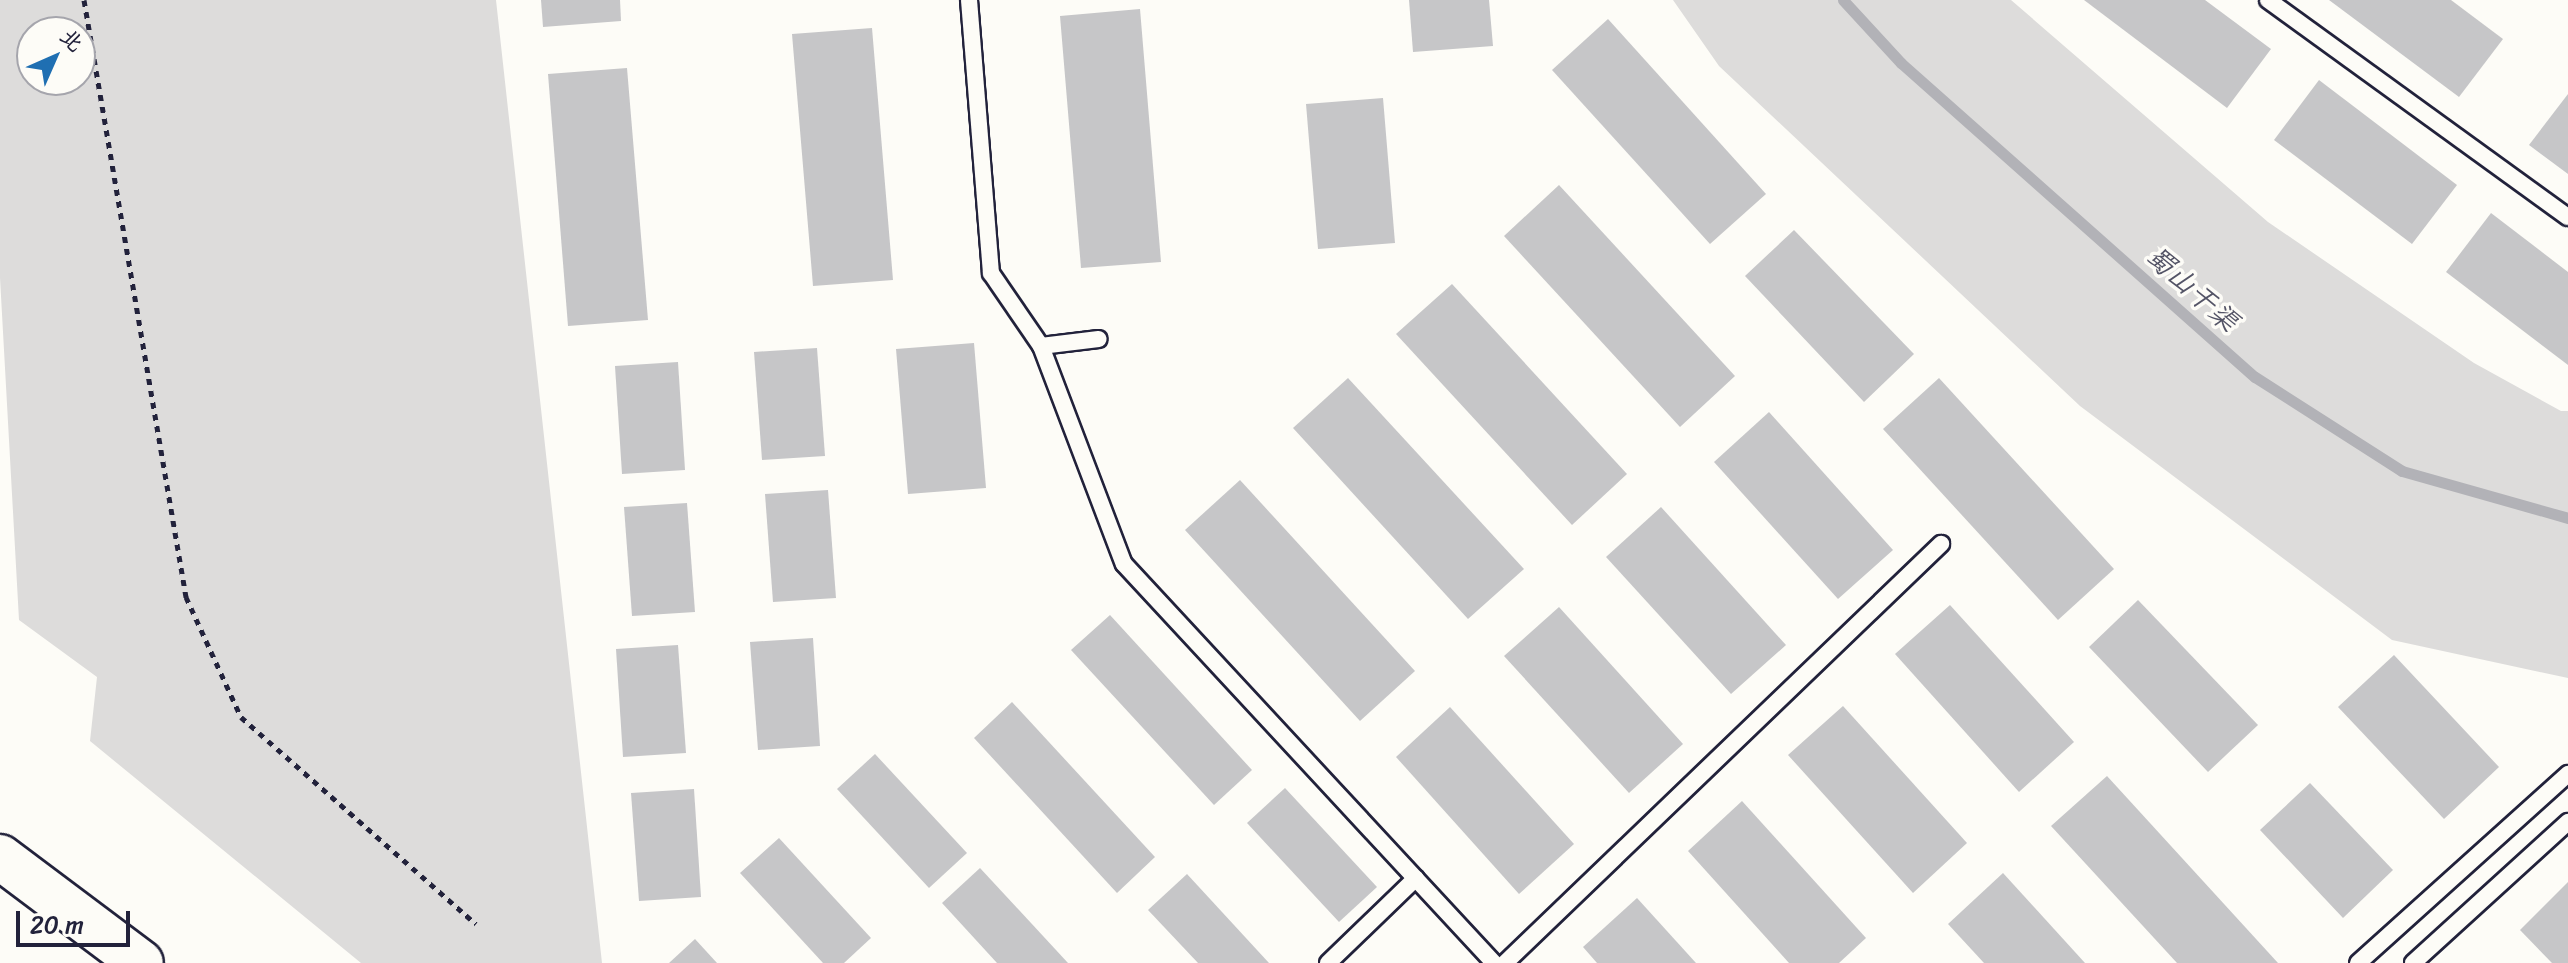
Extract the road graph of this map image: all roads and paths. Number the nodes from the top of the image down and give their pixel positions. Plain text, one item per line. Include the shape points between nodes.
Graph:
1 (84, 0) edge
2 (969, 0) edge
3 (2268, 0) edge
4 (2568, 217) edge
5 (1099, 339) dead end
6 (1041, 346) junction
7 (1941, 544) dead end
8 (2568, 774) edge
9 (2568, 822) edge
10 (0, 857) edge
11 (1416, 878) junction
12 (476, 924) dead end
13 (141, 963) edge
14 (1328, 963) edge
15 (1494, 963) edge
16 (1505, 963) edge
17 (2358, 963) edge
18 (2413, 963) edge

1 - 12 path via 186,597 241,717
2 - 6 lane via 991,273
3 - 4 lane
5 - 6 lane
6 - 11 lane via 1124,564
7 - 16 lane
8 - 17 lane
9 - 18 lane
10 - 13 main road
11 - 14 lane
11 - 15 lane

